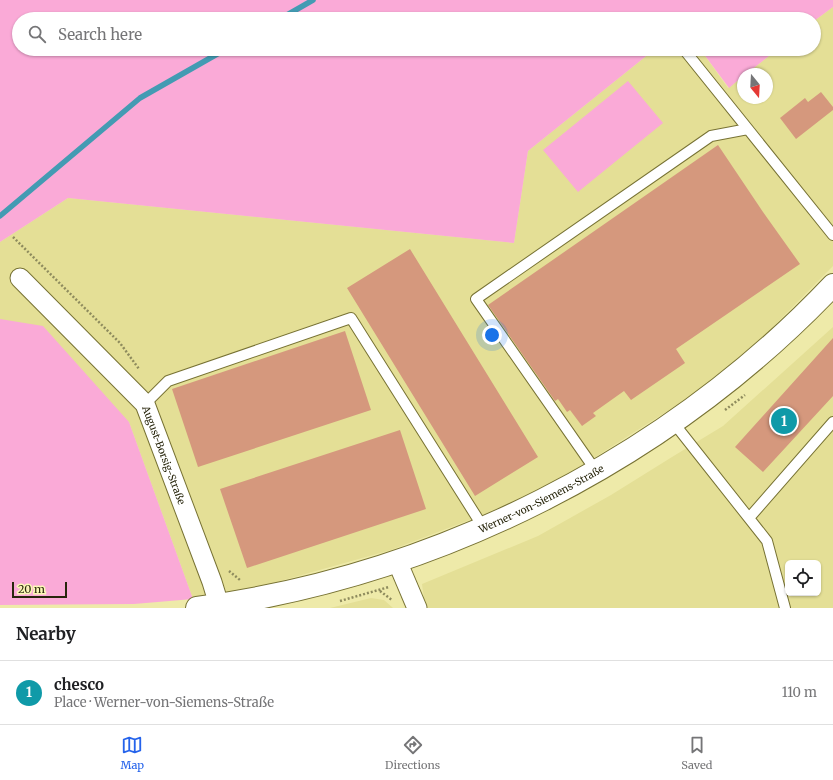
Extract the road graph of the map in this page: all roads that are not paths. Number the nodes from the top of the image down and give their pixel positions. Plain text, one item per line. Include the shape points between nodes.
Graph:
1 (689, 56) edge
2 (748, 129) junction
3 (833, 235) edge
4 (20, 278) dead end
5 (833, 285) edge
6 (145, 404) junction
7 (673, 422) junction
8 (833, 422) edge
9 (596, 470) junction
10 (749, 518) junction
11 (483, 528) junction
12 (398, 561) junction
13 (219, 605) junction
14 (197, 608) edge
15 (417, 608) edge
16 (785, 608) edge

1 - 2 lane
2 - 3 lane
2 - 9 lane via 711,136 476,300
4 - 6 street, August-Borsig-Straße
5 - 7 street, Werner-von-Siemens-Straße via 750,362
6 - 11 lane via 168,380 350,318
6 - 13 street, August-Borsig-Straße
7 - 9 street, Werner-von-Siemens-Straße
7 - 10 lane
8 - 10 lane
9 - 11 street, Werner-von-Siemens-Straße via 548,497
10 - 16 lane via 767,540
11 - 12 street, Werner-von-Siemens-Straße
12 - 13 street, Werner-von-Siemens-Straße via 309,587
12 - 15 street
13 - 14 street, Werner-von-Siemens-Straße

